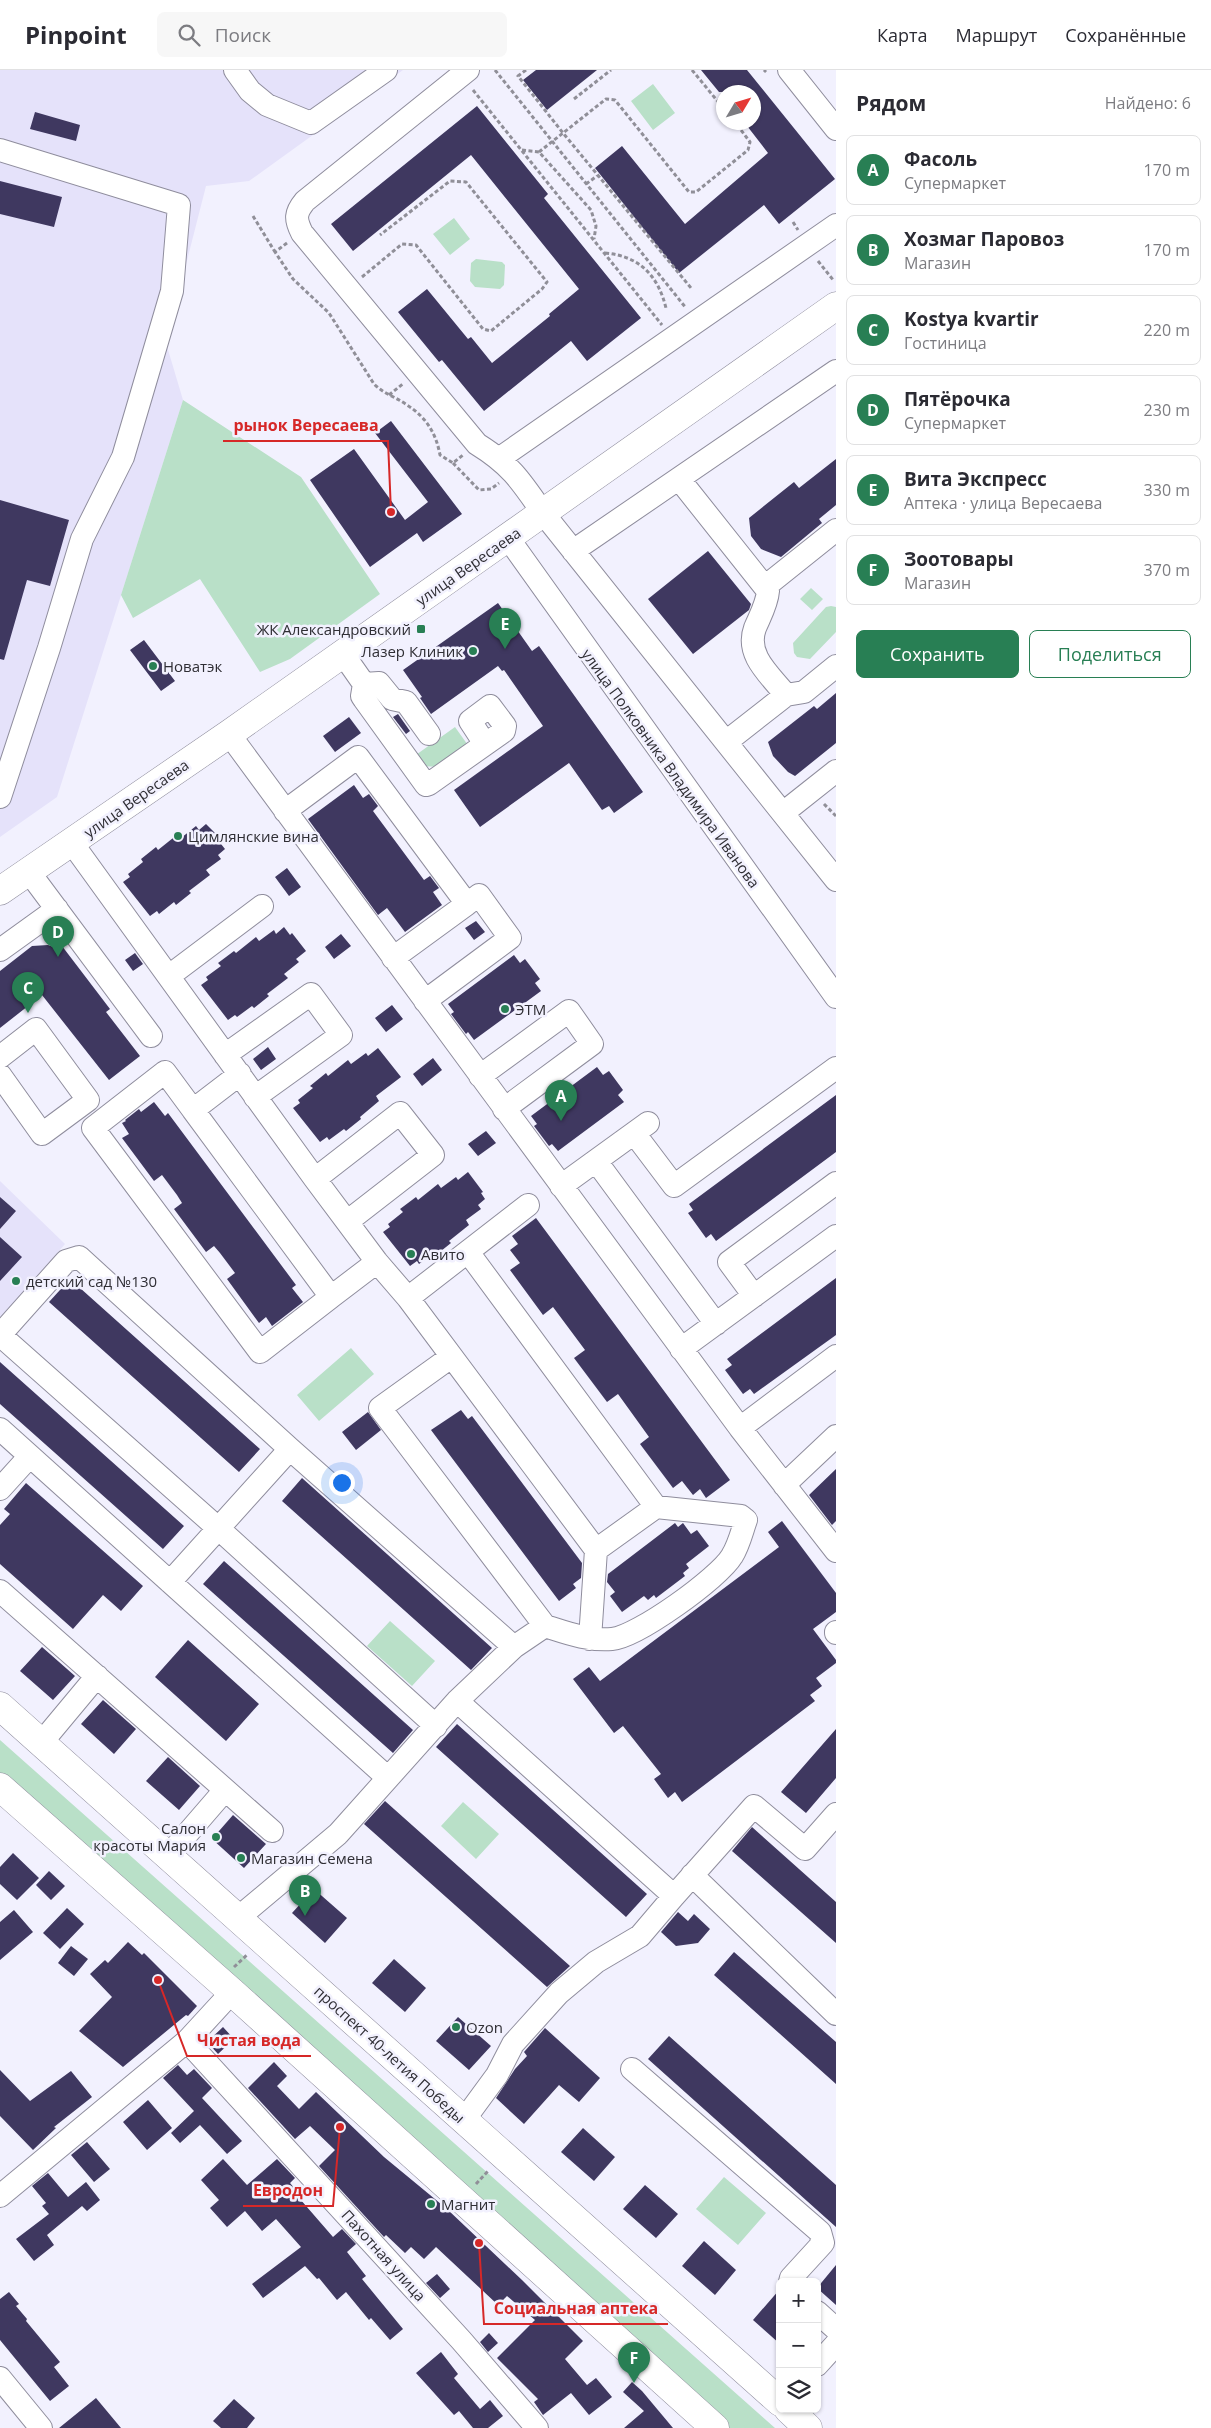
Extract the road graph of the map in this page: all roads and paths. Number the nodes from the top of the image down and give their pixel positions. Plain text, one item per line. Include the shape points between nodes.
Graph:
1 (235, 70) edge
2 (386, 70) edge
3 (495, 70) edge
4 (526, 70) edge
5 (611, 70) edge
6 (692, 70) edge
7 (789, 70) edge
8 (465, 73) edge
9 (574, 99) dead end
10 (716, 99) edge
11 (836, 129) edge
12 (741, 130) edge
13 (563, 133) junction
14 (552, 142) junction
15 (521, 149) junction
16 (0, 150) edge
17 (539, 152) junction
18 (597, 176) junction
19 (586, 184) junction
20 (253, 216) dead end
21 (836, 225) edge
22 (302, 232) junction
23 (380, 235) dead end
24 (594, 240) junction
25 (275, 252) junction
26 (604, 253) junction
27 (817, 260) dead end
28 (348, 288) junction
29 (691, 288) dead end
30 (835, 294) edge
31 (666, 308) dead end
32 (697, 322) junction
33 (673, 339) junction
34 (836, 371) edge
35 (463, 455) dead end
36 (453, 463) junction
37 (507, 465) junction
38 (679, 479) junction
39 (543, 513) junction
40 (836, 530) edge
41 (508, 538) junction
42 (573, 551) junction
43 (766, 586) junction
44 (343, 654) junction
45 (836, 666) edge
46 (364, 684) junction
47 (786, 695) junction
48 (229, 734) junction
49 (429, 734) dead end
50 (726, 742) junction
51 (485, 744) dead end
52 (836, 771) edge
53 (0, 797) edge
54 (285, 811) junction
55 (783, 813) junction
56 (72, 843) junction
57 (30, 872) junction
58 (836, 880) edge
59 (0, 891) edge
60 (467, 904) junction
61 (262, 906) dead end
62 (57, 909) junction
63 (0, 950) edge
64 (393, 958) junction
65 (168, 976) junction
66 (836, 997) edge
67 (425, 1001) junction
68 (151, 1036) dead end
69 (226, 1055) junction
70 (0, 1057) edge
71 (836, 1068) edge
72 (240, 1074) junction
73 (0, 1075) edge
74 (480, 1076) junction
75 (255, 1097) junction
76 (504, 1109) junction
77 (193, 1110) junction
78 (596, 1161) junction
79 (315, 1178) junction
80 (836, 1183) edge
81 (561, 1186) junction
82 (528, 1205) dead end
83 (348, 1221) junction
84 (836, 1236) edge
85 (468, 1252) junction
86 (378, 1262) junction
87 (754, 1296) junction
88 (331, 1298) junction
89 (408, 1298) junction
90 (716, 1324) junction
91 (0, 1335) edge
92 (681, 1349) junction
93 (836, 1356) edge
94 (451, 1357) junction
95 (0, 1428) edge
96 (740, 1428) junction
97 (836, 1436) edge
98 (290, 1449) junction
99 (30, 1456) junction
100 (784, 1485) junction
101 (0, 1489) edge
102 (656, 1507) junction
103 (219, 1529) junction
104 (596, 1550) junction
105 (836, 1551) edge
106 (170, 1582) junction
107 (0, 1591) edge
108 (545, 1626) junction
109 (590, 1639) junction
110 (514, 1647) junction
111 (97, 1676) junction
112 (457, 1701) junction
113 (0, 1706) edge
114 (436, 1726) junction
115 (42, 1742) junction
116 (388, 1778) junction
117 (0, 1788) edge
118 (225, 1790) junction
119 (836, 1814) edge
120 (272, 1831) dead end
121 (168, 1856) junction
122 (692, 1876) junction
123 (674, 1896) junction
124 (238, 1918) junction
125 (264, 1940) junction
126 (225, 1987) junction
127 (836, 2014) edge
128 (187, 2041) junction
129 (632, 2069) dead end
130 (464, 2120) junction
131 (503, 2155) junction
132 (0, 2196) edge
133 (462, 2200) junction
134 (829, 2243) edge
135 (791, 2278) edge
136 (821, 2316) edge
137 (836, 2329) edge
138 (836, 2344) edge
139 (821, 2361) edge
140 (0, 2378) edge
141 (776, 2398) edge
142 (792, 2413) edge
143 (41, 2428) edge
144 (537, 2428) edge
145 (715, 2428) edge
146 (808, 2428) edge

1 - 2 street via 250,91 267,106 311,123
3 - 14 path
4 - 13 path via 518,76
5 - 9 path
6 - 10 path
7 - 11 street
8 - 15 path
8 - 22 street via 305,201 298,210 296,221
12 - 13 path via 750,142 748,150 696,192 689,192 615,100 606,99
13 - 14 path
13 - 18 path
14 - 17 path
14 - 19 path
15 - 17 path
15 - 24 path
16 - 53 street via 179,205 172,290 131,429 122,457 82,539
17 - 24 path via 588,205 595,218
18 - 19 path
18 - 29 path
19 - 32 path
20 - 25 path
21 - 32 street
22 - 25 path
22 - 28 street
23 - 28 path via 450,181 466,182 547,282 492,331 483,329 416,245 402,244
24 - 26 path
25 - 36 path via 293,279 328,313 374,384 424,419 437,439 440,455
26 - 31 path via 630,259 650,272 662,292
26 - 33 path
27 - 30 path
28 - 37 street via 477,444
30 - 39 main road, улица Вересаева
32 - 33 street
33 - 37 street
34 - 38 street
35 - 36 path
36 - 37 path via 479,490 491,489
37 - 39 street
38 - 42 street
38 - 43 street
39 - 41 main road, улица Вересаева
39 - 42 street
40 - 43 street
41 - 44 main road, улица Вересаева
41 - 66 street, улица Полковника Владимира Иванова
42 - 50 street
43 - 47 street via 768,596 752,637 752,647 756,658
44 - 46 street
44 - 48 main road, улица Вересаева
45 - 47 street via 804,692
46 - 49 street via 379,683 392,699 406,702
46 - 51 street via 364,699 426,785
47 - 50 street
48 - 54 street
48 - 56 main road, улица Вересаева
50 - 55 street
52 - 55 street
54 - 60 street via 358,757
54 - 64 street
55 - 58 street
56 - 57 main road, улица Вересаева
56 - 65 street
57 - 59 main road, улица Вересаева
57 - 62 street
60 - 64 street
60 - 67 street via 479,895 510,938
61 - 65 street
62 - 63 street
62 - 68 street
64 - 67 street
65 - 69 street
67 - 74 street
69 - 72 street
69 - 75 street via 311,994 341,1036
70 - 73 street via 36,1030 88,1100 42,1134
71 - 78 street via 674,1186 641,1128
72 - 75 street
72 - 77 street
74 - 76 street
74 - 76 street via 568,1011 588,1037 592,1044
75 - 79 street
76 - 81 street
77 - 88 street
77 - 88 street via 164,1072 93,1128 260,1352
78 - 81 street
78 - 90 street
79 - 83 street
79 - 83 street via 400,1113 433,1155
80 - 87 street via 729,1262
81 - 92 street
82 - 85 street
83 - 86 street
84 - 87 street
85 - 89 street
85 - 102 street
86 - 88 street
86 - 89 street
87 - 90 street
89 - 94 street
90 - 92 street
91 - 98 street via 66,1261 79,1257
91 - 103 street
92 - 96 street
93 - 96 street
94 - 104 street
94 - 108 street via 380,1408
95 - 99 street
96 - 100 street
97 - 100 street
98 - 103 street
98 - 110 street
99 - 101 street
99 - 106 street
100 - 105 street
102 - 104 street
102 - 109 street via 741,1516 746,1520 733,1555 717,1574 652,1622 614,1639
103 - 106 street
103 - 114 street
104 - 109 street
106 - 116 street
107 - 111 street
108 - 109 street
108 - 110 street
110 - 112 street
111 - 115 street
111 - 118 street
112 - 114 street
112 - 123 street
113 - 115 main road, проспект 40-летия Победы
114 - 116 street
115 - 121 main road, проспект 40-летия Победы
116 - 124 street via 338,1834
117 - 126 main road
118 - 120 street
118 - 121 street
119 - 122 street via 806,1849 754,1806
121 - 124 main road, проспект 40-летия Победы
122 - 123 street
122 - 127 street
123 - 130 street via 640,1936 596,1962 559,1993 513,2044 497,2075
124 - 125 main road, проспект 40-летия Победы
125 - 126 path
125 - 130 main road, проспект 40-летия Победы
126 - 128 street
126 - 133 main road
128 - 132 street
128 - 144 street, Пахотная улица
129 - 134 street
130 - 131 main road, проспект 40-летия Победы
131 - 133 path
131 - 141 main road, проспект 40-летия Победы
133 - 145 main road
134 - 135 street
136 - 137 street
138 - 139 street
140 - 143 street
142 - 146 main road

